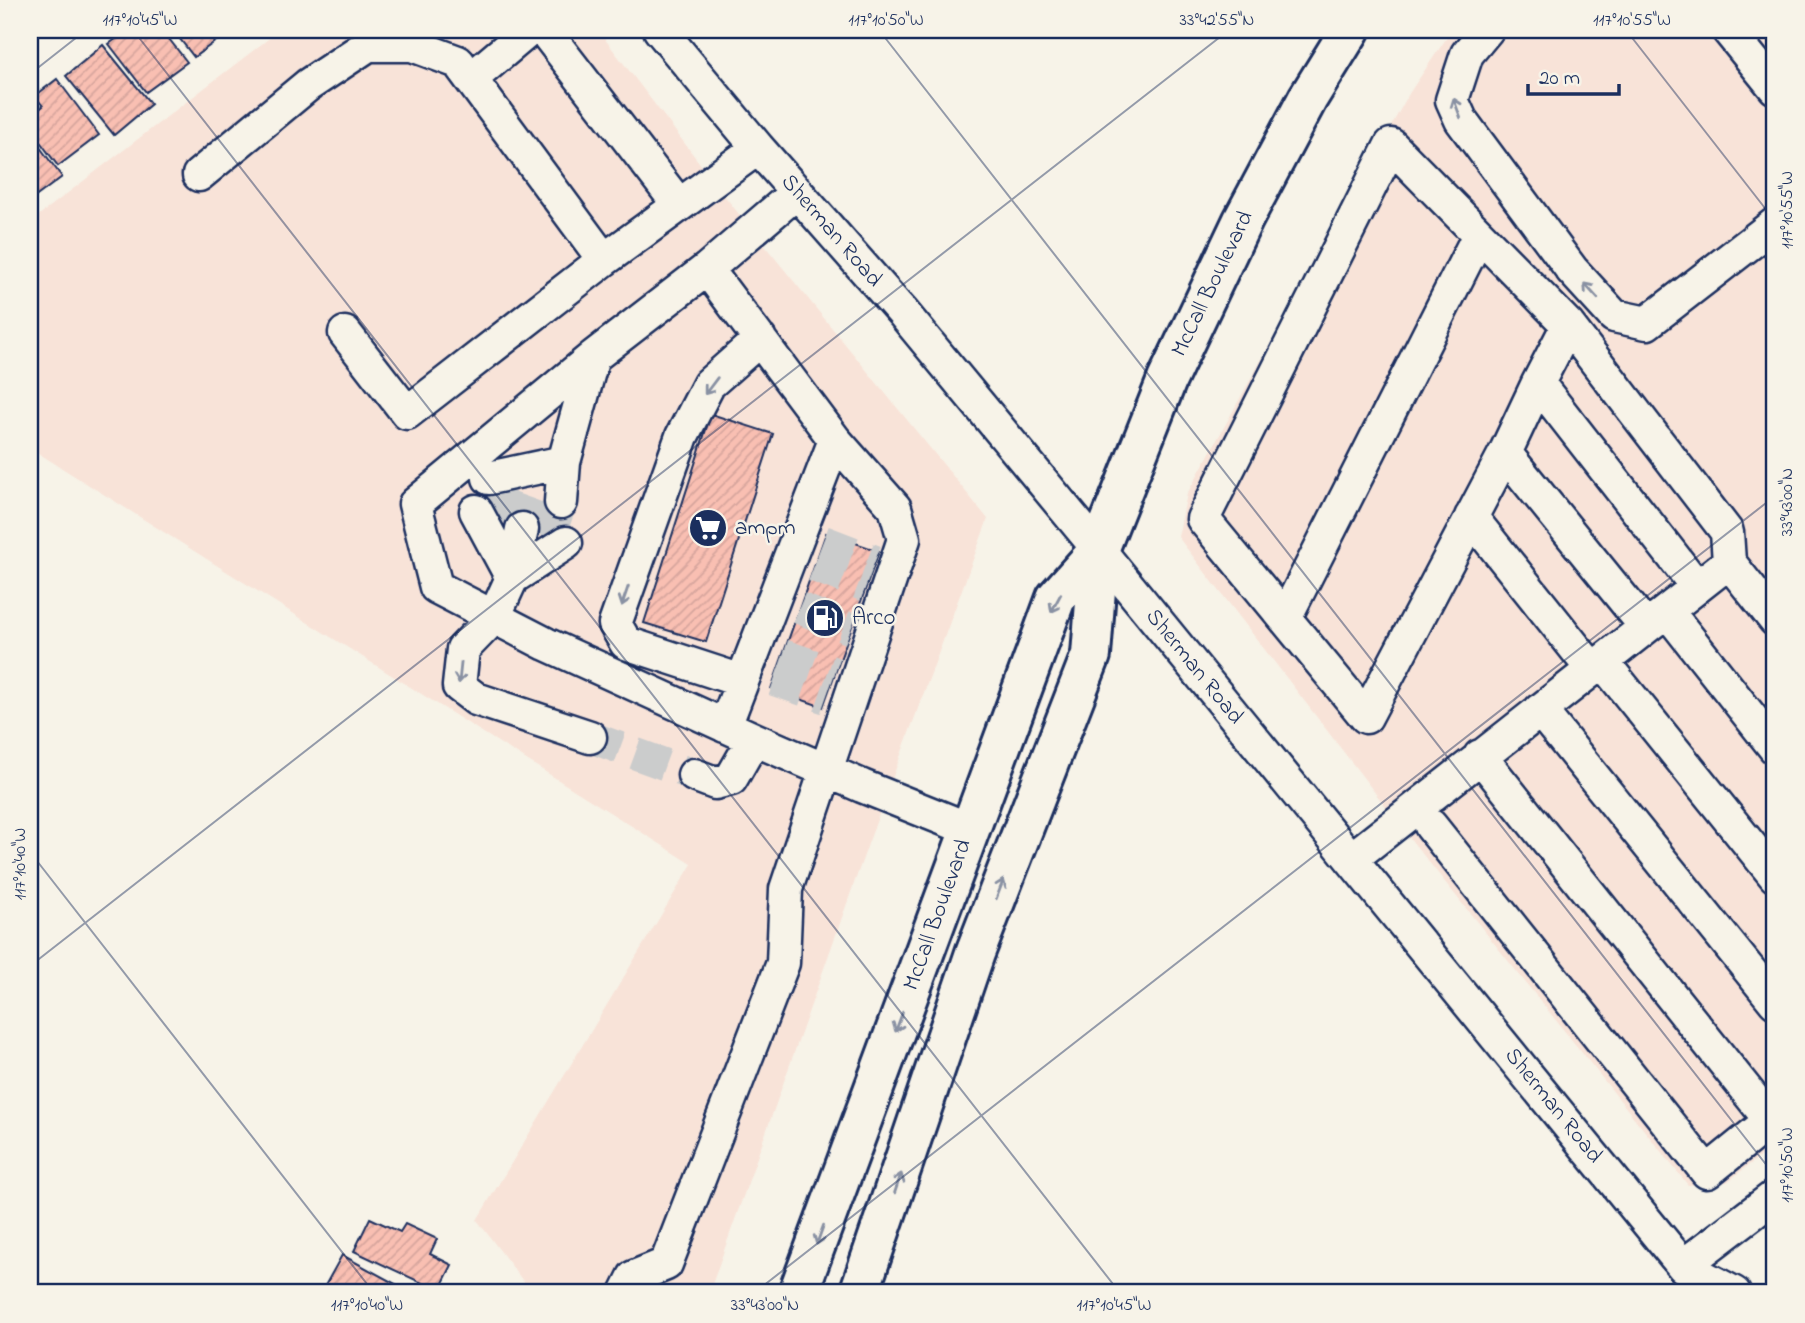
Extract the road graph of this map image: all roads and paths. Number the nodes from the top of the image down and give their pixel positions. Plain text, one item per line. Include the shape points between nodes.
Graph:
1 (528, 30) edge
2 (544, 30) edge
3 (660, 30) edge
4 (1350, 30) edge
5 (1488, 30) edge
6 (1728, 30) edge
7 (471, 79) junction
8 (1775, 88) edge
9 (758, 148) junction
10 (199, 176) dead end
11 (797, 192) junction
12 (679, 205) junction
13 (1775, 224) edge
14 (1479, 235) junction
15 (604, 260) junction
16 (707, 269) junction
17 (1568, 325) junction
18 (345, 333) dead end
19 (760, 340) junction
20 (593, 357) junction
21 (1538, 383) junction
22 (835, 440) junction
23 (1506, 453) junction
24 (564, 461) junction
25 (497, 481) dead end
26 (559, 502) tunnel mouth
27 (484, 515) tunnel mouth
28 (1471, 517) junction
29 (1099, 550) junction
30 (1729, 562) junction
31 (512, 578) junction
32 (1697, 587) junction
33 (494, 617) junction
34 (1284, 618) junction
35 (1656, 619) junction
36 (1775, 620) edge
37 (1597, 665) junction
38 (761, 666) junction
39 (1539, 710) junction
40 (725, 726) junction
41 (590, 737) tunnel mouth
42 (754, 740) junction
43 (1775, 748) edge
44 (1479, 756) junction
45 (826, 771) junction
46 (694, 775) tunnel mouth
47 (1431, 826) dead end
48 (969, 829) junction
49 (1351, 859) junction
50 (1775, 876) edge
51 (1775, 1002) edge
52 (1773, 1119) edge
53 (1775, 1196) edge
54 (1685, 1280) edge
55 (626, 1293) edge
56 (799, 1293) edge
57 (859, 1293) edge
58 (1734, 1293) edge

1 - 7 street
2 - 12 street
3 - 9 street, Sherman Road
4 - 29 main road, McCall Boulevard via 1243,220 1167,380
13 -> 5 street via 1647,323 1614,316 1572,270 1461,120 1452,100 1467,54
6 - 8 street
7 - 10 street via 458,62 412,45 368,45 308,85
7 - 15 street
9 - 11 street, Sherman Road
9 - 12 street
11 - 16 street
11 - 29 street, Sherman Road
12 - 15 street
14 - 17 street
14 - 34 street
14 - 34 street via 1391,145 1203,519
15 - 18 street via 407,412
16 - 19 street
16 - 20 street
17 - 21 street
17 - 30 street via 1727,532
19 - 22 street
19 -> 38 street via 709,384 682,436 615,624 626,643
20 - 24 street
20 - 33 street via 415,504 436,587
21 - 23 street
21 - 32 street
22 - 38 street via 807,549
22 - 45 street via 895,508 904,539 880,577 841,690
23 - 28 street
23 - 35 street
24 - 25 street
24 - 26 street
27 - 31 street
28 - 34 street via 1366,717
28 - 37 street
29 -> 48 main road, McCall Boulevard via 1056,598
29 - 49 street, Sherman Road
57 -> 29 main road, McCall Boulevard via 975,953 1091,655
30 - 32 street
30 - 36 street
31 - 31 street via 546,537
31 - 33 street
32 - 35 street
33 - 40 street
33 -> 41 street via 463,649 459,686 476,699
35 - 37 street
35 - 43 street
37 - 39 street
37 - 50 street
38 - 40 street
39 - 44 street
39 - 51 street
40 - 42 street
42 - 45 street
42 - 46 street via 731,779 715,783
44 - 49 street
44 - 52 street
45 - 48 street
45 - 55 street via 786,889 783,963 666,1264 634,1277
47 - 52 street via 1707,1172
48 -> 56 main road, McCall Boulevard
49 - 54 street, Sherman Road
53 - 54 street
54 - 58 street, Sherman Road

